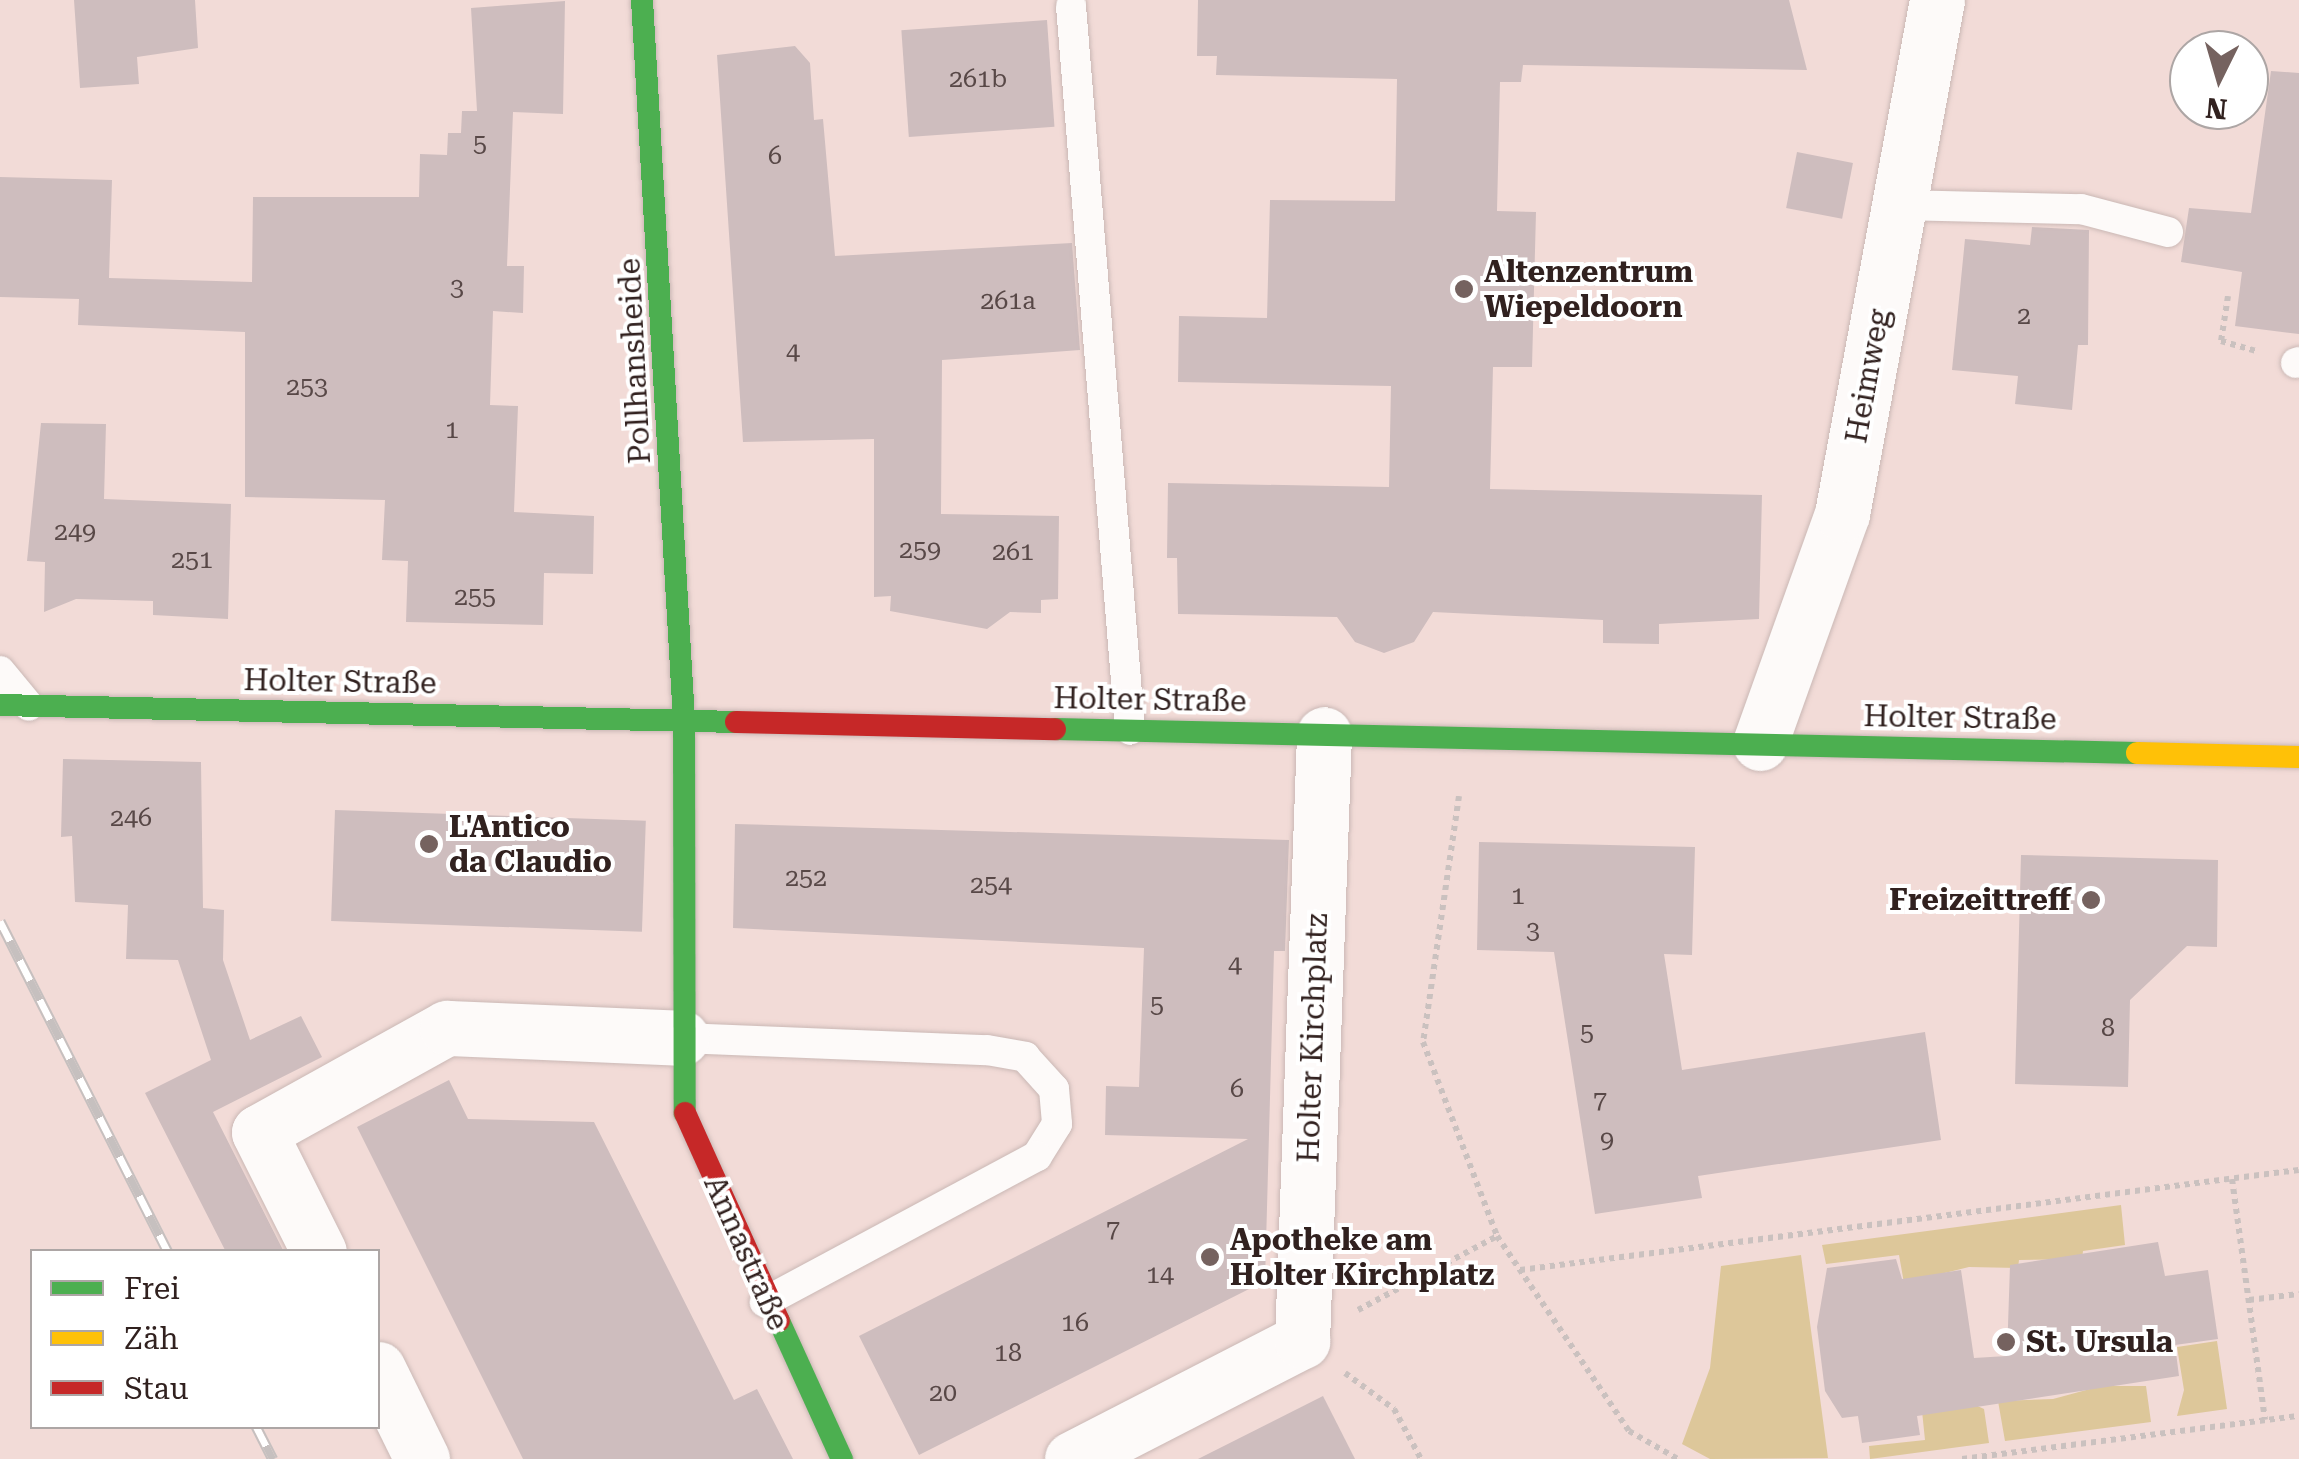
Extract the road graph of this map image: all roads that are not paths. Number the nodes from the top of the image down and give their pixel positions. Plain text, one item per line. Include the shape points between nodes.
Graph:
1 (642, 0) edge
2 (1937, 0) edge
3 (1070, 6) dead end
4 (1899, 205) junction
5 (2168, 232) dead end
6 (0, 670) edge
7 (14, 705) edge
8 (684, 719) junction
9 (1130, 730) junction
10 (1324, 734) junction
11 (1760, 742) junction
12 (2299, 757) edge
13 (682, 1038) junction
14 (318, 1249) edge
15 (766, 1302) junction
16 (380, 1373) edge
17 (422, 1459) edge
18 (842, 1459) edge
19 (1072, 1459) edge

1 - 8 street, Pollhansheide
2 - 4 street, Heimweg
3 - 9 lane
4 - 5 lane via 2081,209
4 - 11 street, Heimweg via 1842,514
6 - 7 lane
7 - 8 street, Holter Straße
8 - 9 street, Holter Straße
8 - 13 street, Annastraße
9 - 10 street, Holter Straße
10 - 11 street, Holter Straße
10 - 19 street, Holter Kirchplatz via 1302,1341
11 - 12 street, Holter Straße
13 - 14 street via 447,1028 259,1132
13 - 15 street, Annastraße via 682,1106
13 - 15 lane via 987,1050 1025,1057 1054,1089 1058,1124 1037,1156
15 - 18 street, Annastraße
16 - 17 street

